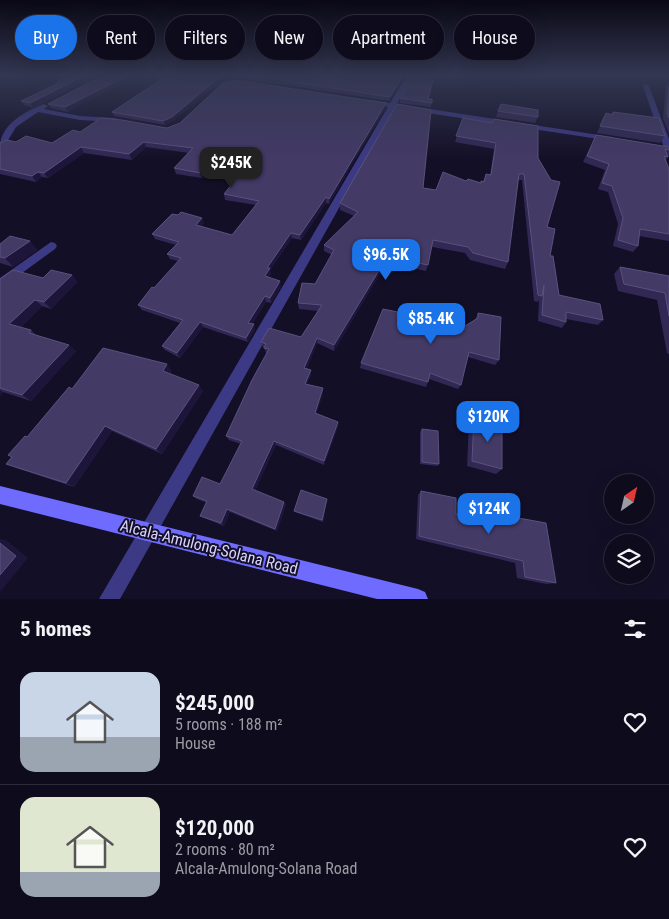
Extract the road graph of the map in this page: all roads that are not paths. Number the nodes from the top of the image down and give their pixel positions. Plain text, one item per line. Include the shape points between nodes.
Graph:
1 (51, 103) edge
2 (380, 103) edge
3 (652, 103) edge
4 (394, 105) junction
5 (37, 110) junction
6 (124, 122) edge
7 (619, 140) edge
8 (0, 145) edge
9 (658, 146) edge
10 (668, 150) edge
11 (51, 246) dead end
12 (0, 284) edge
13 (0, 496) edge
14 (148, 532) junction
15 (109, 599) edge
16 (418, 599) edge

1 - 5 street
2 - 4 street
3 - 10 street
4 - 7 street
4 - 14 street
5 - 6 street
5 - 8 street via 11,127
9 - 10 street
11 - 12 street
13 - 14 main road, Alcala-Amulong-Solana Road
14 - 15 street
14 - 16 main road, Alcala-Amulong-Solana Road

